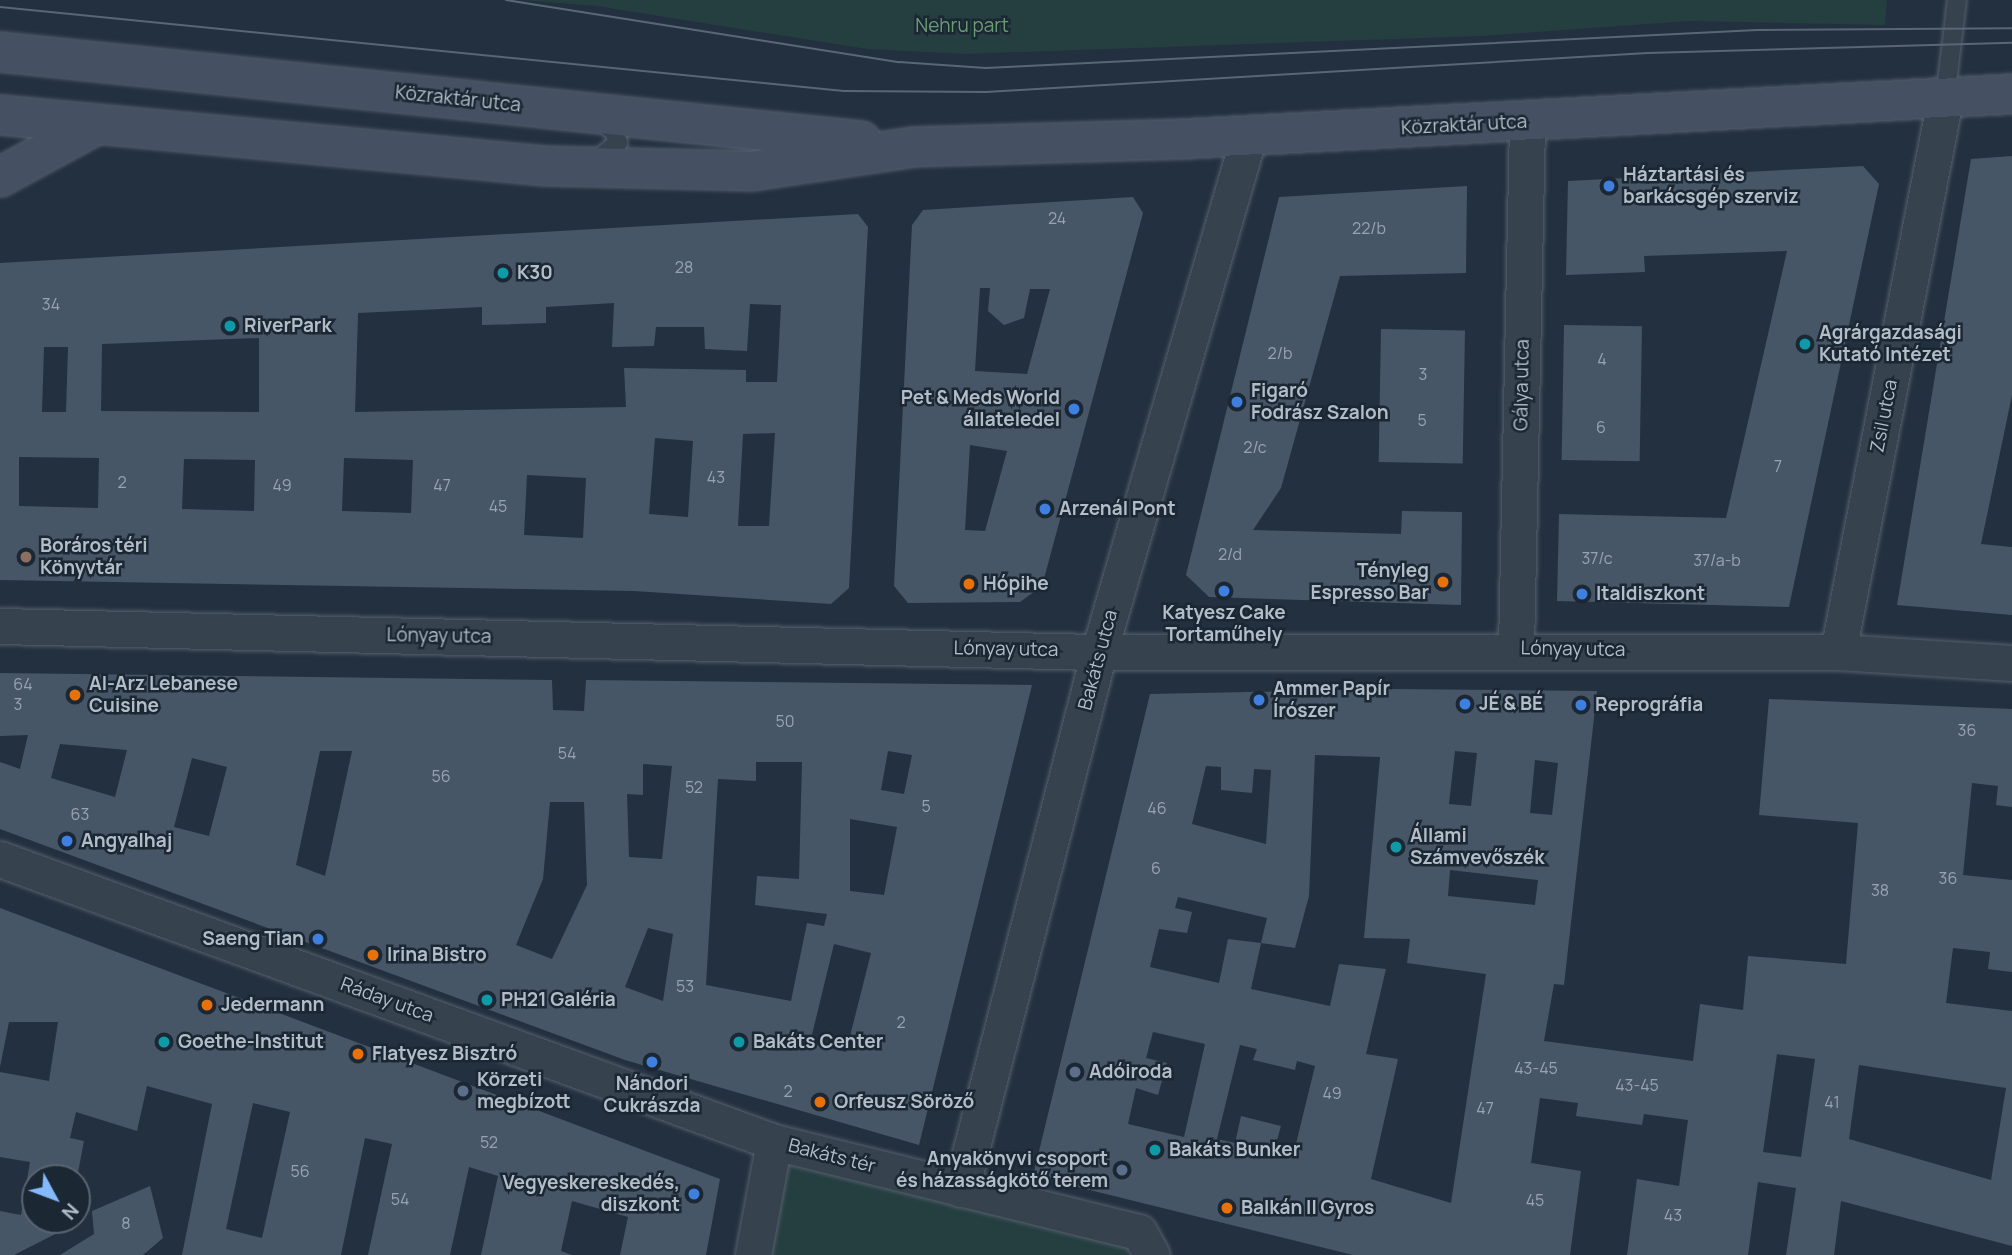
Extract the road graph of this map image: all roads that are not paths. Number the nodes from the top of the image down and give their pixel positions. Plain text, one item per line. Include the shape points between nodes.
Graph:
1 (1957, 0) edge
2 (0, 52) edge
3 (2012, 94) edge
4 (1945, 99) junction
5 (555, 109) junction
6 (0, 115) edge
7 (1527, 122) junction
8 (96, 125) junction
9 (1249, 135) junction
10 (915, 147) junction
11 (546, 166) junction
12 (0, 177) edge
13 (0, 626) edge
14 (1516, 649) junction
15 (1099, 652) junction
16 (1838, 652) junction
17 (2012, 663) edge
18 (0, 859) edge
19 (774, 1142) junction
20 (961, 1189) junction
21 (753, 1255) edge
22 (1152, 1255) edge

1 - 4 lane
2 - 5 main road, Közraktár utca
3 - 4 main road, Közraktár utca
4 - 7 main road, Közraktár utca
4 - 16 street, Zsil utca
5 - 10 main road, Közraktár utca
5 - 11 lane via 603,122 618,143 595,162
6 - 8 main road, Közraktár utca
7 - 9 main road, Közraktár utca
7 - 14 street, Gálya utca
8 - 11 main road, Közraktár utca
8 - 12 main road
9 - 10 main road, Közraktár utca
9 - 15 street, Bakáts utca
10 - 11 main road, Közraktár utca via 752,171
13 - 15 street, Lónyay utca
14 - 15 street, Lónyay utca
14 - 16 street, Lónyay utca
15 - 20 street, Bakáts utca
16 - 17 street, Lónyay utca
18 - 19 street, Ráday utca
19 - 20 street, Bakáts tér
19 - 21 street, Bakáts tér
20 - 22 street, Bakáts tér via 1139,1232

